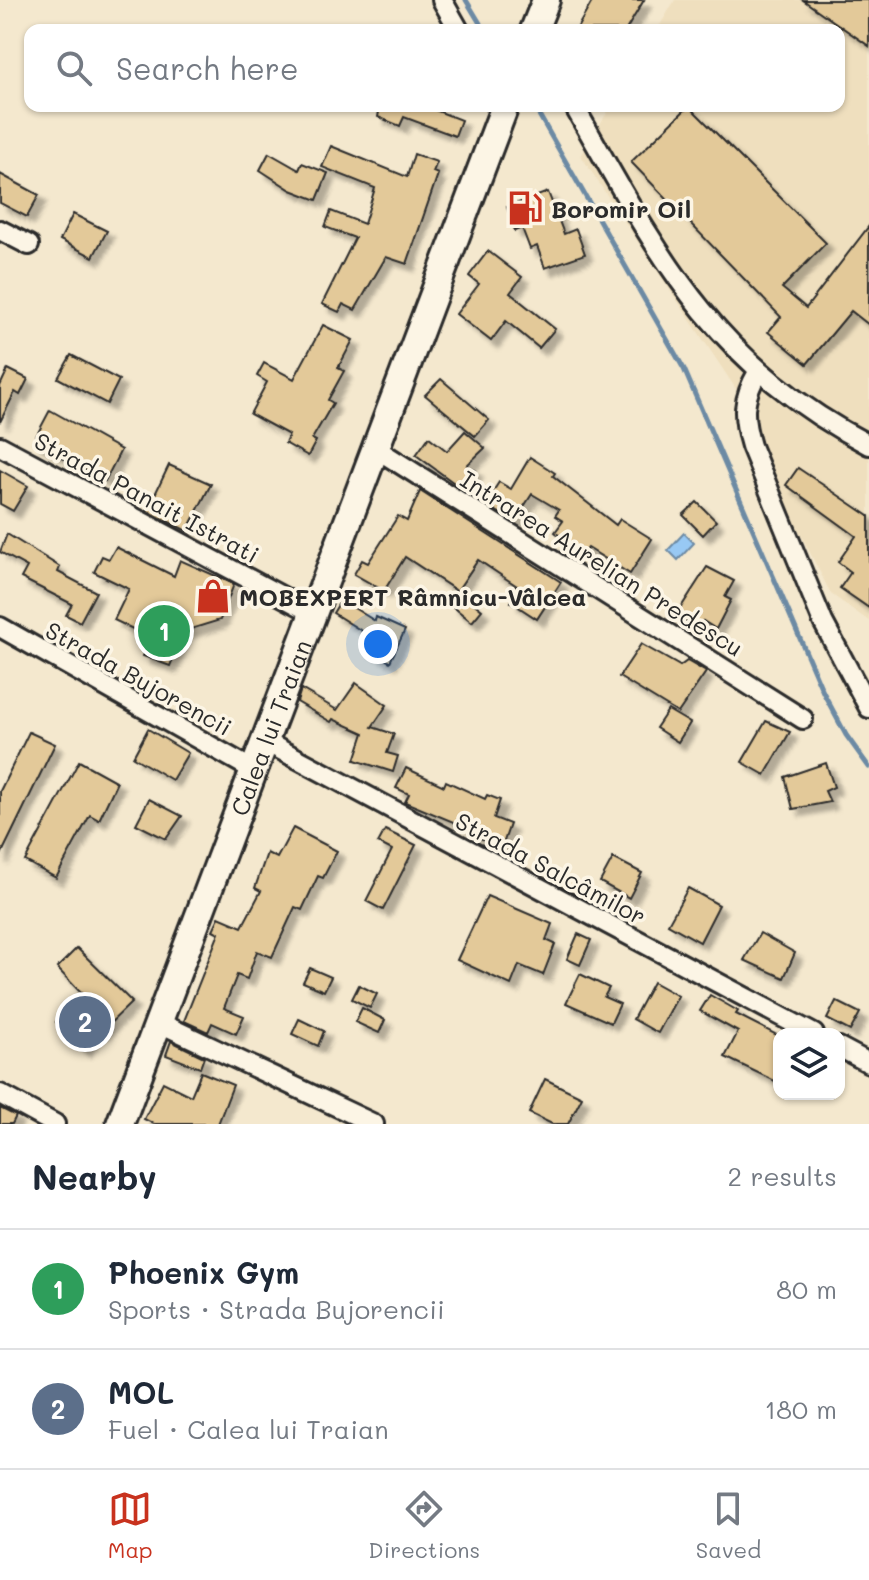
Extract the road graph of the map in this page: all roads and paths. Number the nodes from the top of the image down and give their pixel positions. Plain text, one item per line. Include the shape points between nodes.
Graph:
1 (442, 0) edge
2 (546, 0) edge
3 (456, 24) edge
4 (536, 24) edge
5 (502, 112) edge
6 (577, 112) edge
7 (0, 230) edge
8 (29, 245) dead end
9 (758, 372) junction
10 (869, 445) edge
11 (0, 446) edge
12 (375, 448) junction
13 (313, 613) junction
14 (0, 627) edge
15 (869, 708) edge
16 (803, 719) dead end
17 (266, 742) junction
18 (255, 771) junction
19 (160, 1023) junction
20 (803, 1028) edge
21 (845, 1050) edge
22 (869, 1063) edge
23 (0, 1094) edge
24 (55, 1124) edge
25 (120, 1124) edge
26 (374, 1124) edge

1 - 3 street
2 - 4 highway
5 - 12 highway, Calea lui Traian
6 - 9 street via 650,241 719,333
7 - 8 street
9 - 10 street via 821,420
9 - 15 street via 742,417 751,446 823,622
11 - 13 street, Strada Panait Istrati
12 - 13 highway, Calea lui Traian
12 - 16 street, Intrarea Aurelian Predescu
13 - 17 highway, Calea lui Traian
14 - 18 street, Strada Bujorencii
17 - 18 highway, Calea lui Traian
17 - 20 street, Strada Salcâmilor
18 - 19 highway, Calea lui Traian
19 - 25 highway, Calea lui Traian
19 - 26 street
21 - 22 street
23 - 24 street

